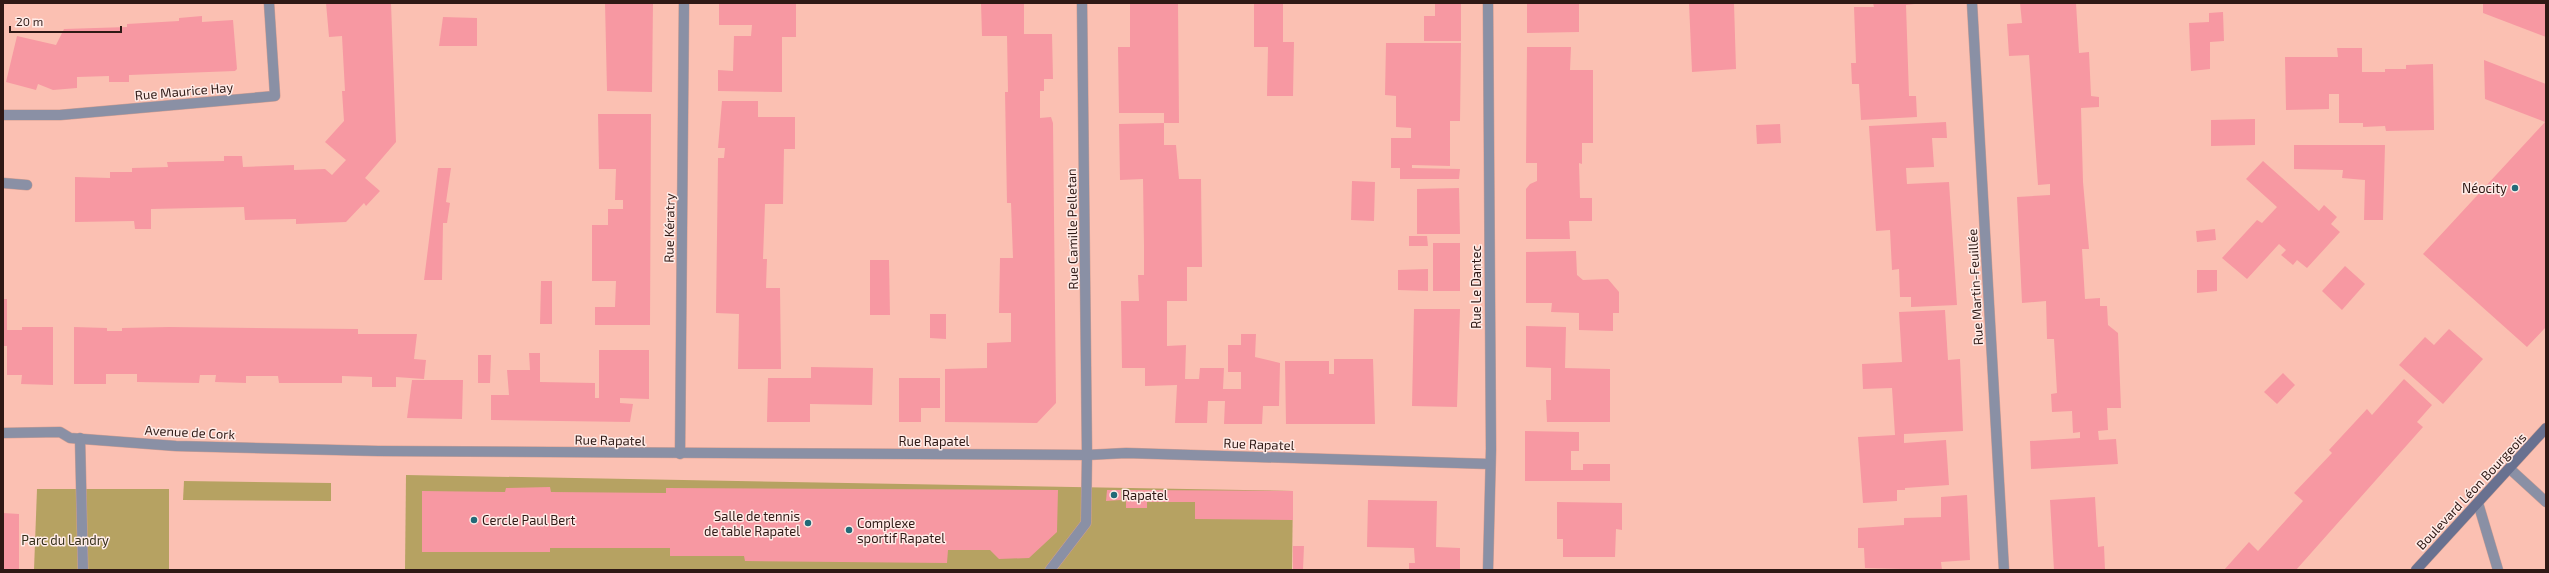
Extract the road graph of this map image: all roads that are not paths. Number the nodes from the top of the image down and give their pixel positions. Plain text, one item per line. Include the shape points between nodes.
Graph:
1 (269, 3) edge
2 (684, 3) edge
3 (1082, 3) edge
4 (1488, 3) edge
5 (1972, 3) edge
6 (3, 115) edge
7 (3, 183) edge
8 (27, 185) dead end
9 (2546, 428) edge
10 (3, 433) edge
11 (80, 438) junction
12 (378, 451) joint
13 (680, 454) junction
14 (1087, 455) junction
15 (1490, 464) junction
16 (2510, 469) junction
17 (2546, 502) edge
18 (2478, 503) junction
19 (83, 570) edge
20 (1050, 570) edge
21 (1488, 570) edge
22 (2004, 570) edge
23 (2416, 570) edge
24 (2498, 570) edge

1 - 6 street, Rue Maurice Hay via 275,96 60,115
2 - 13 street, Rue Kératry
3 - 14 street, Rue Camille Pelletan
4 - 15 street, Rue Le Dantec
5 - 22 street, Rue Martin-Feuillée
7 - 8 street
9 - 16 main road, Boulevard Léon Bourgeois
10 - 11 street, Avenue de Cork via 60,432 70,438
11 - 12 street, Avenue de Cork via 176,446
11 - 19 street
12 - 13 street, Rue Rapatel
13 - 14 street, Rue Rapatel
14 - 15 street, Rue Rapatel via 1126,453
14 - 20 street, Rue Camille Pelletan via 1086,523
15 - 21 street, Rue Le Dantec
16 - 17 street
16 - 18 main road, Boulevard Léon Bourgeois
18 - 23 main road, Boulevard Léon Bourgeois
18 - 24 street

